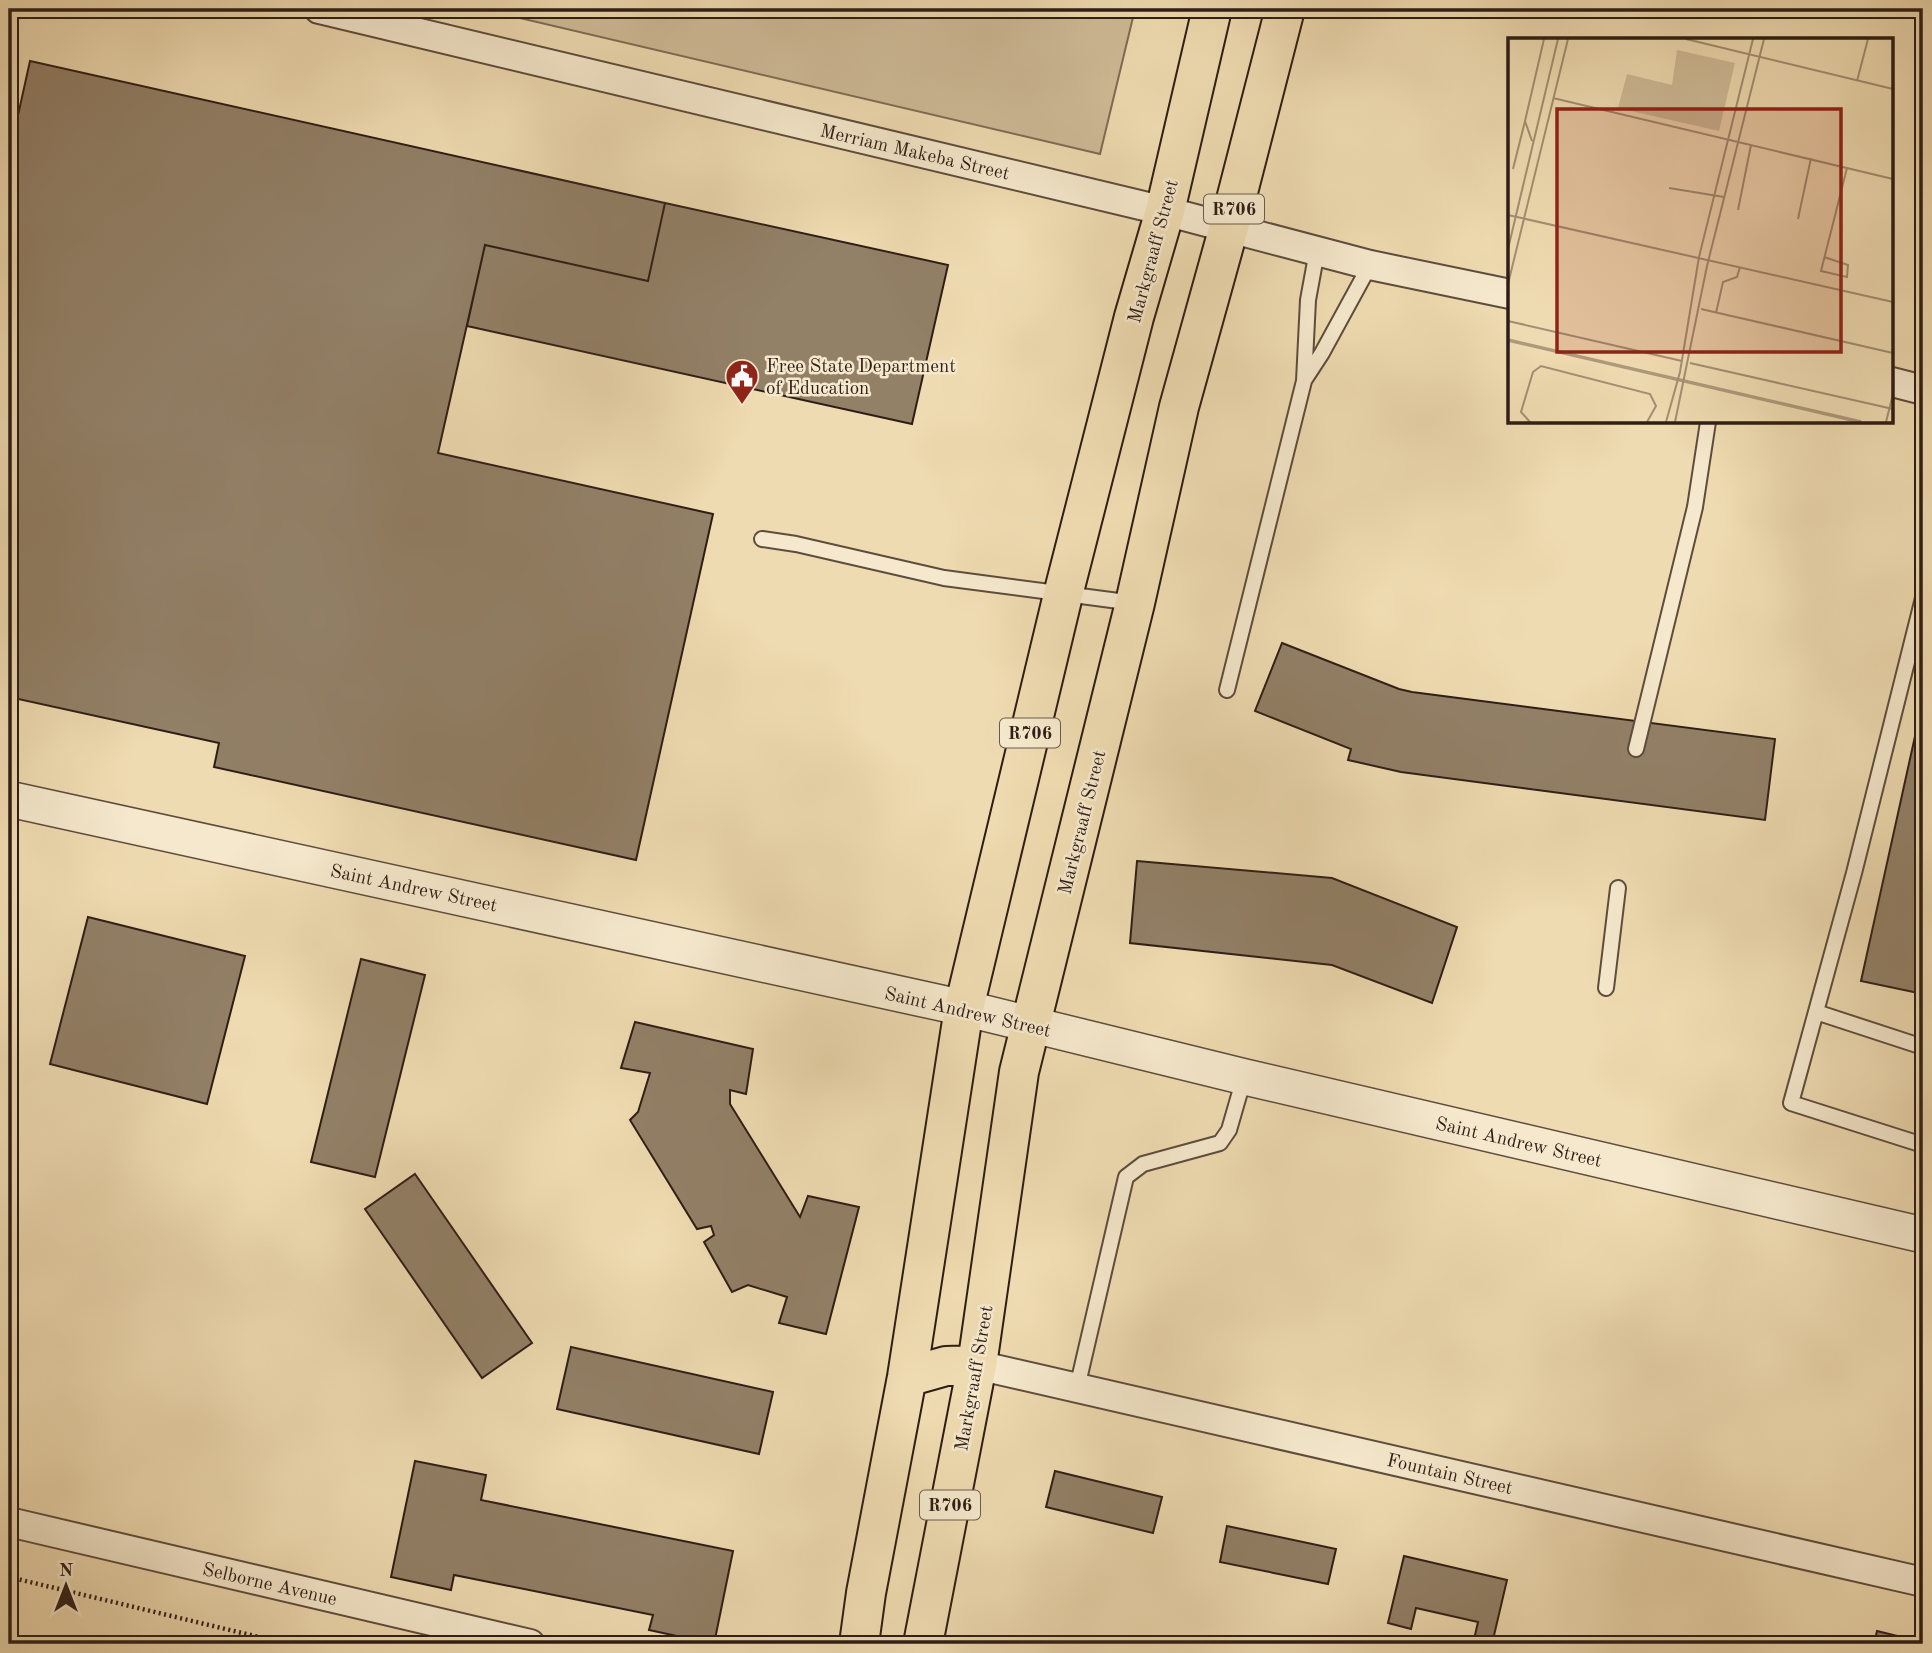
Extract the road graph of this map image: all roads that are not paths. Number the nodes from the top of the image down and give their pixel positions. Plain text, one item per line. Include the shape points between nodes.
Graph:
1 (320, 9) edge
2 (1212, 9) edge
3 (1285, 9) edge
4 (1165, 211) junction
5 (1229, 227) junction
6 (1317, 251) junction
7 (1370, 265) junction
8 (1508, 294) edge
9 (1304, 381) junction
10 (1894, 383) edge
11 (1923, 390) edge
12 (1709, 424) edge
13 (762, 538) dead end
14 (1063, 595) junction
15 (1923, 598) edge
16 (1135, 603) junction
17 (1227, 690) dead end
18 (1636, 748) dead end
19 (9, 799) edge
20 (1618, 888) dead end
21 (1606, 988) dead end
22 (964, 1008) junction
23 (1816, 1012) junction
24 (1031, 1026) junction
25 (1923, 1046) edge
26 (1245, 1077) junction
27 (1923, 1145) edge
28 (1923, 1235) edge
29 (977, 1365) junction
30 (907, 1377) junction
31 (1077, 1388) junction
32 (9, 1522) edge
33 (1923, 1582) edge
34 (530, 1644) edge
35 (859, 1644) edge
36 (923, 1644) edge

1 - 4 street, Merriam Makeba Street
2 - 4 main road, Markgraaff Street / R706
3 - 5 main road, Markgraaff Street / R706
4 - 5 street, Merriam Makeba Street
4 - 14 main road, Markgraaff Street / R706 via 1133,317
5 - 6 street, Merriam Makeba Street
5 - 16 main road, Markgraaff Street / R706 via 1179,407
6 - 7 street, Merriam Makeba Street
6 - 9 lane via 1308,300
7 - 8 street, Merriam Makeba Street
7 - 9 lane
9 - 17 lane
10 - 11 street
12 - 18 lane via 1695,507
13 - 14 lane via 944,578
14 - 16 lane
14 - 22 main road, Markgraaff Street / R706
15 - 23 lane
16 - 24 main road, Markgraaff Street / R706
19 - 22 street, Saint Andrew Street
20 - 21 lane
22 - 24 street, Saint Andrew Street
22 - 30 main road, Markgraaff Street / R706
23 - 25 lane
23 - 27 lane via 1791,1103
24 - 26 street, Saint Andrew Street
24 - 29 main road, Markgraaff Street / R706 via 1019,1072
26 - 28 street, Saint Andrew Street
26 - 31 lane via 1229,1130 1220,1143 1143,1164 1126,1177
29 - 30 main road via 946,1366
29 - 31 street, Fountain Street
29 - 36 main road, Markgraaff Street / R706
30 - 35 main road, Markgraaff Street / R706
31 - 33 street, Fountain Street
32 - 34 street, Selborne Avenue

